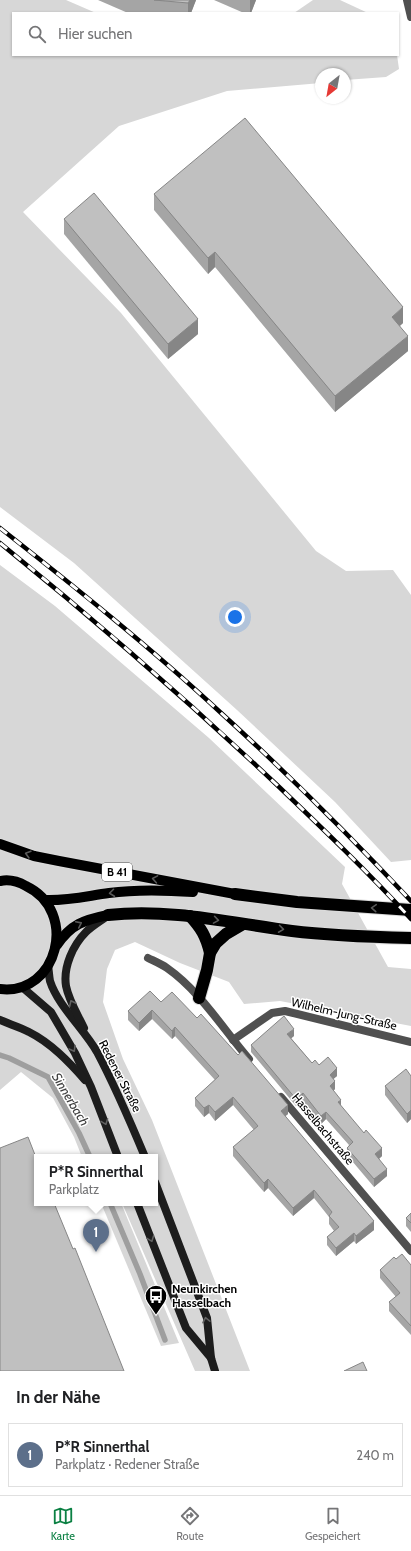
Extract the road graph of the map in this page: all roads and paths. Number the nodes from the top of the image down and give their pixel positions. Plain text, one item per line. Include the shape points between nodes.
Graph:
1 (407, 0) edge
2 (411, 16) edge
3 (0, 844) edge
4 (0, 880) edge
5 (235, 894) junction
6 (45, 900) junction
7 (411, 910) edge
8 (108, 915) junction
9 (190, 916) junction
10 (243, 924) junction
11 (411, 938) edge
12 (57, 945) junction
13 (210, 953) junction
14 (148, 958) dead end
15 (48, 966) junction
16 (22, 986) junction
17 (0, 989) edge
18 (199, 998) junction
19 (0, 1020) edge
20 (233, 1040) junction
21 (411, 1042) edge
22 (96, 1050) junction
23 (253, 1064) edge
24 (91, 1087) junction
25 (273, 1088) edge
26 (117, 1154) edge
27 (144, 1154) edge
28 (158, 1190) edge
29 (137, 1206) edge
30 (411, 1251) edge
31 (211, 1358) junction
32 (215, 1371) edge

1 - 2 street
5 -> 3 main road, B 41 via 59,861
4 - 6 main road via 19,882 33,889
5 -> 6 main road, B 41 via 148,889 75,899
7 -> 5 highway, B 41 via 297,902
6 - 12 main road via 56,921
8 - 9 highway via 149,912
12 -> 8 main road via 72,928 91,919
22 -> 8 main road via 69,997 66,974 72,951 79,941 86,932
9 -> 10 highway
9 - 13 highway via 202,929
10 -> 11 highway via 352,937
10 - 13 highway via 226,934
12 - 15 main road
13 - 18 highway
14 - 18 street via 170,971
15 - 16 main road via 32,981
15 - 22 main road, Redener Straße via 50,980 56,993
16 - 17 main road
16 -> 24 main road via 51,1012 76,1053
18 - 20 street
19 - 24 main road via 28,1032 53,1048
20 - 21 street, Wilhelm-Jung-Straße via 272,1013 285,1011
20 - 23 street
22 - 27 main road, Redener Straße via 122,1101
24 -> 26 main road
25 - 30 street, Hasselbachstraße
31 -> 28 main road via 207,1318
29 -> 31 main road via 186,1328
31 - 32 main road

